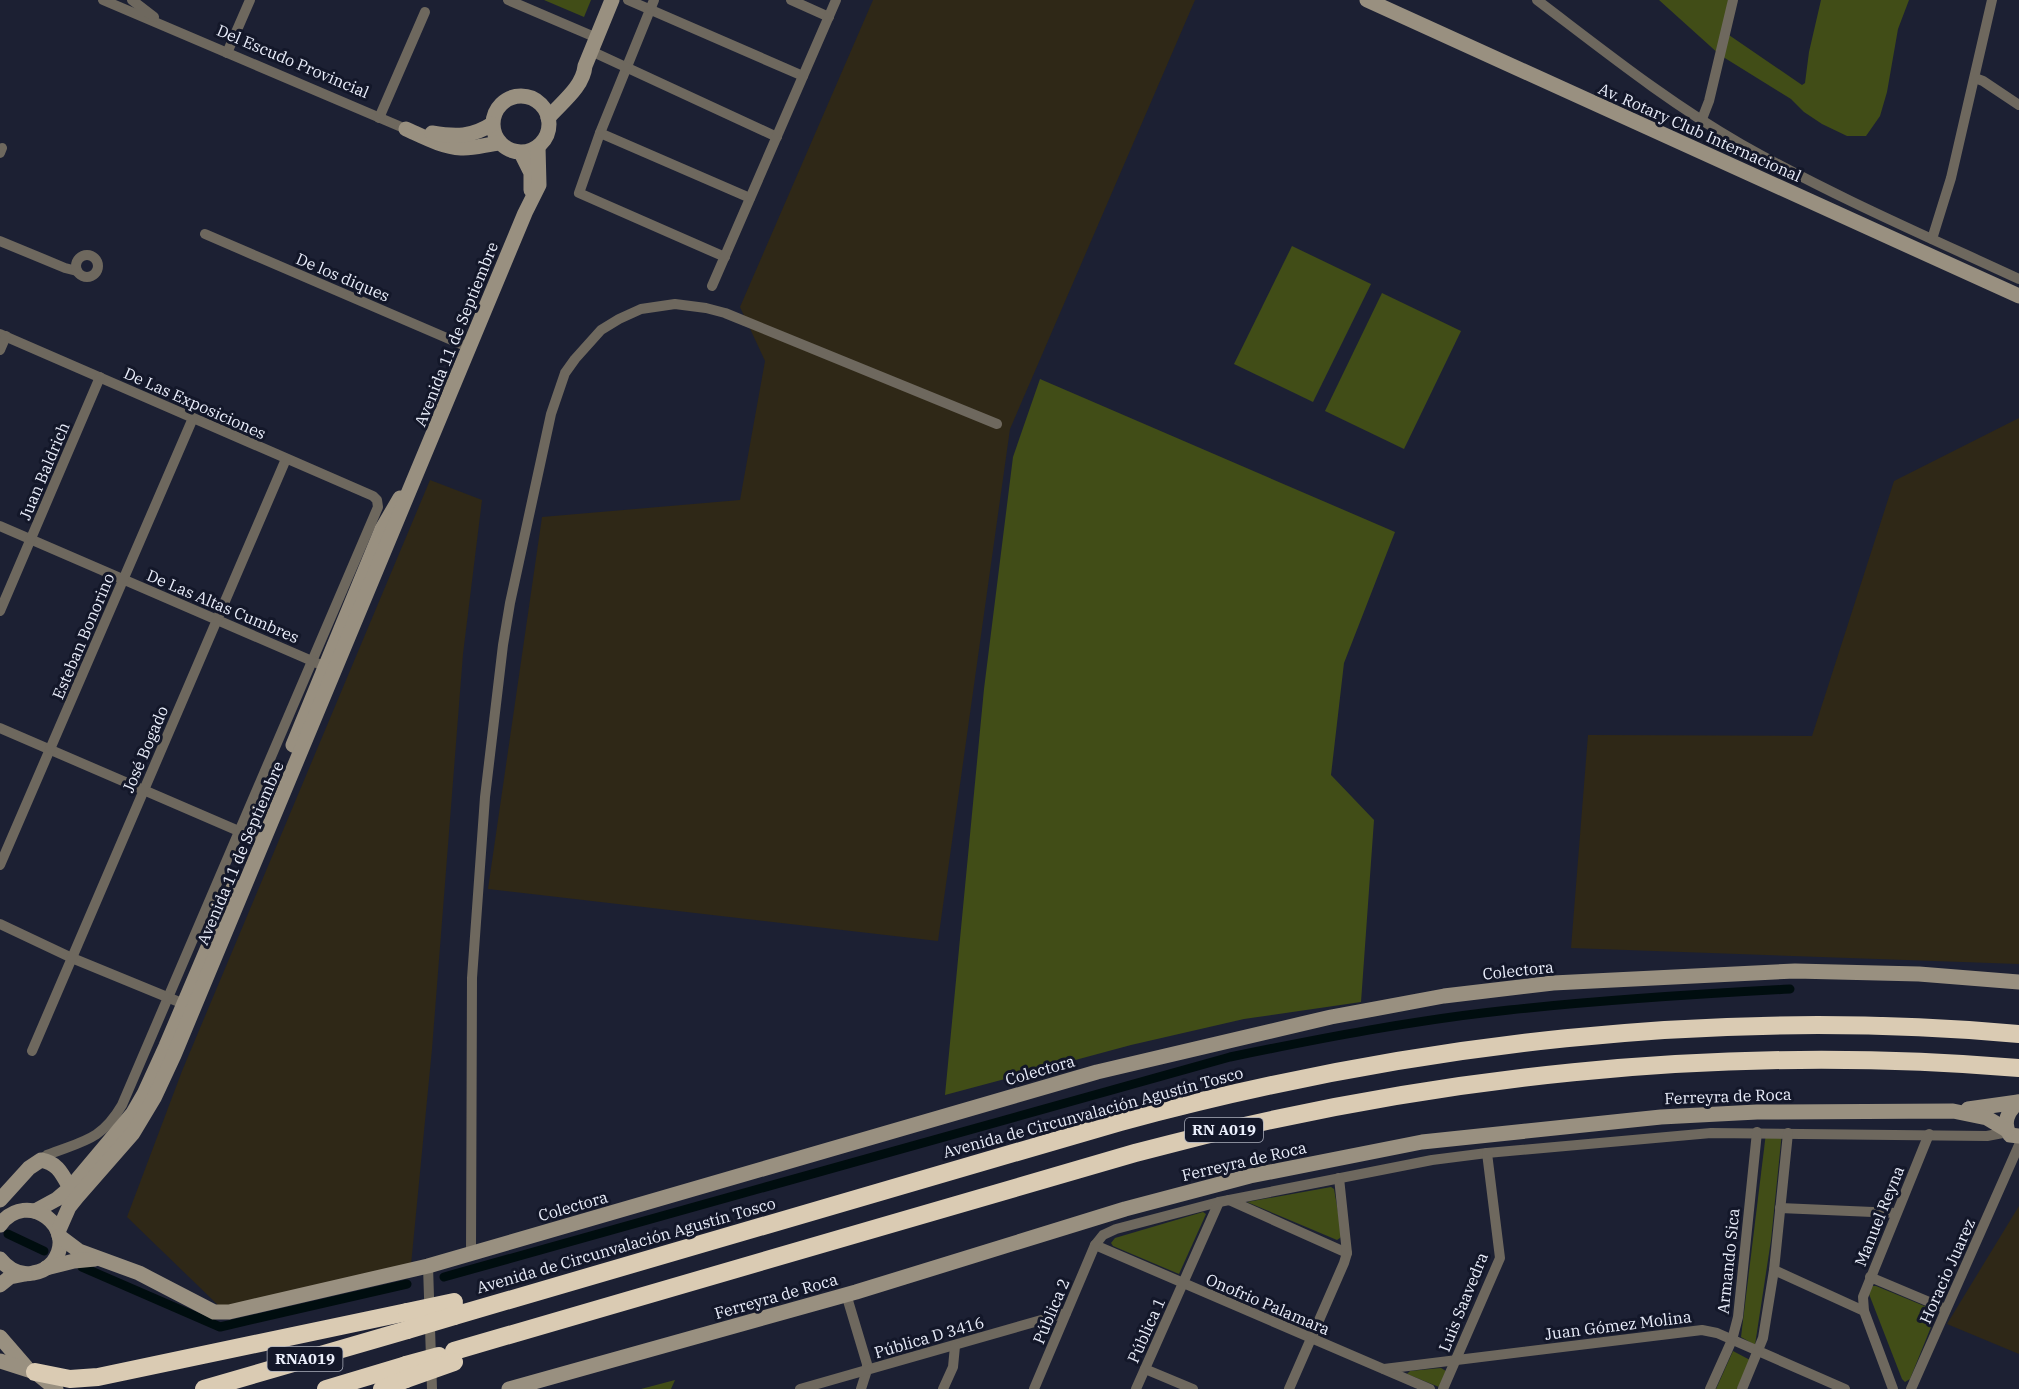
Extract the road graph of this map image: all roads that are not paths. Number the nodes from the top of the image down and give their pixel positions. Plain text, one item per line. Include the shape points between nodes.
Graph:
1 (103, 0) edge
2 (132, 0) edge
3 (250, 0) edge
4 (508, 0) edge
5 (612, 0) edge
6 (628, 0) edge
7 (791, 0) edge
8 (836, 0) edge
9 (1367, 0) edge
10 (1537, 0) edge
11 (1733, 0) edge
12 (1992, 0) edge
13 (652, 4) edge
14 (425, 12) dead end
15 (829, 17) junction
16 (165, 27) junction
17 (591, 52) junction
18 (227, 53) junction
19 (626, 67) junction
20 (803, 76) junction
21 (1975, 78) junction
22 (534, 99) junction
23 (2019, 105) edge
24 (379, 118) junction
25 (548, 118) junction
26 (1702, 119) junction
27 (492, 124) junction
28 (406, 129) junction
29 (600, 133) junction
30 (777, 137) junction
31 (500, 143) junction
32 (538, 147) junction
33 (521, 153) junction
34 (750, 198) junction
35 (525, 213) junction
36 (204, 234) dead end
37 (1932, 239) junction
38 (0, 240) edge
39 (725, 257) junction
40 (76, 271) dead end
41 (2019, 279) edge
42 (712, 286) dead end
43 (2019, 296) edge
44 (3, 335) edge
45 (470, 348) junction
46 (0, 351) edge
47 (100, 377) junction
48 (193, 418) junction
49 (997, 424) dead end
50 (286, 459) junction
51 (420, 468) junction
52 (0, 526) edge
53 (31, 539) junction
54 (123, 579) junction
55 (0, 611) edge
56 (217, 620) junction
57 (324, 666) junction
58 (0, 728) edge
59 (50, 750) junction
60 (144, 790) junction
61 (253, 837) junction
62 (0, 865) edge
63 (0, 924) edge
64 (72, 958) junction
65 (2019, 982) edge
66 (167, 997) junction
67 (184, 1004) junction
68 (2019, 1034) edge
69 (32, 1051) dead end
70 (2019, 1068) edge
71 (2019, 1102) edge
72 (1953, 1111) junction
73 (1757, 1132) junction
74 (1788, 1133) junction
75 (1929, 1134) junction
76 (2013, 1136) edge
77 (1487, 1153) junction
78 (41, 1160) junction
79 (1339, 1178) junction
80 (70, 1188) junction
81 (0, 1200) edge
82 (1224, 1201) junction
83 (1780, 1208) junction
84 (35, 1211) junction
85 (1896, 1213) junction
86 (0, 1225) edge
87 (58, 1234) junction
88 (1095, 1245) junction
89 (1347, 1253) junction
90 (471, 1254) junction
91 (0, 1258) edge
92 (101, 1259) junction
93 (428, 1266) junction
94 (46, 1268) junction
95 (1774, 1270) junction
96 (25, 1274) junction
97 (1870, 1277) junction
98 (1183, 1284) junction
99 (0, 1285) edge
100 (846, 1294) junction
101 (1946, 1309) junction
102 (1864, 1311) junction
103 (1066, 1313) junction
104 (407, 1321) junction
105 (0, 1337) edge
106 (1311, 1339) junction
107 (1732, 1340) junction
108 (955, 1346) junction
109 (1759, 1352) junction
110 (454, 1357) joint
111 (1456, 1360) junction
112 (0, 1361) edge
113 (1145, 1369) junction
114 (1384, 1369) junction
115 (867, 1370) junction
116 (31, 1371) junction
117 (406, 1372) junction
118 (56, 1389) edge
119 (204, 1389) edge
120 (326, 1389) edge
121 (382, 1389) edge
122 (432, 1389) edge
123 (509, 1389) edge
124 (800, 1389) edge
125 (861, 1389) edge
126 (943, 1389) edge
127 (1034, 1389) edge
128 (1136, 1389) edge
129 (1193, 1389) edge
130 (1289, 1389) edge
131 (1430, 1389) edge
132 (1443, 1389) edge
133 (1710, 1389) edge
134 (1742, 1389) edge
135 (1845, 1389) edge
136 (1893, 1389) edge
137 (1911, 1389) edge

1 - 16 street, Del Escudo Provincial
2 - 16 street, Del Escudo Provincial
3 - 18 street
4 - 17 street
5 - 17 street
6 - 13 street
7 - 15 street
8 - 15 street
9 - 43 street, Av. Rotary Club Internacional
10 - 26 street
11 - 26 street
12 - 21 street
13 - 19 street
13 - 20 street
14 - 24 street
15 - 20 street
16 - 18 street, Del Escudo Provincial
17 - 19 street
17 - 22 street via 565,89
17 - 25 street via 577,88
18 - 24 street, Del Escudo Provincial
19 - 29 street
19 - 30 street
20 - 30 street
21 - 23 street
21 - 37 street via 1947,195
22 - 25 street
22 - 27 street via 510,98 497,108
24 - 28 street, Del Escudo Provincial
25 - 32 street via 549,131
26 - 37 street via 1796,175
27 - 28 street via 473,134 451,136
27 - 31 street
28 - 31 street via 452,147
29 - 34 street
29 - 39 street via 579,193
30 - 34 street
31 - 33 street
32 - 33 street
32 - 35 street via 539,185
33 - 35 street via 531,173
34 - 39 street
35 - 45 street, Avenida 11 de Septiembre
36 - 45 street, De los diques
37 - 41 street
38 - 40 street
39 - 42 street
44 - 46 street
44 - 47 street, De Las Exposiciones
45 - 51 street, Avenida 11 de Septiembre
47 - 48 street, De Las Exposiciones
47 - 53 street, Juan Baldrich
48 - 50 street, De Las Exposiciones
48 - 54 street, Esteban Bonorino
49 - 90 street via 725,313 691,305 658,305 619,319 588,342 565,373 551,414 510,603 487,786 472,978
50 - 56 street, José Bogado
50 - 57 street, De Las Exposiciones via 377,500 378,507
51 - 57 street, Avenida 11 de Septiembre via 404,508
51 - 57 street, Avenida 11 de Septiembre via 382,529
52 - 53 street, De Las Altas Cumbres
53 - 54 street, De Las Altas Cumbres
53 - 55 street, Juan Baldrich
54 - 56 street, De Las Altas Cumbres
54 - 59 street, Esteban Bonorino
56 - 57 street, De Las Altas Cumbres
56 - 60 street, José Bogado
57 - 61 street, Avenida 11 de Septiembre
57 - 61 street
58 - 59 street
59 - 60 street
59 - 62 street, Esteban Bonorino
60 - 61 street
60 - 64 street, José Bogado
61 - 66 street
61 - 67 street, Avenida 11 de Septiembre
61 - 87 street, Avenida 11 de Septiembre via 174,1055 154,1098 133,1133 69,1207
63 - 64 street
64 - 66 street
64 - 69 street, José Bogado
65 - 90 street, Colectora via 1919,974 1795,971 1553,983 1433,998 1256,1033 1097,1072
66 - 67 street
66 - 78 street via 117,1114 96,1136
67 - 80 street, Avenida 11 de Septiembre via 132,1113
68 - 104 highway, Avenida de Circunvalación Agustín Tosco / RN A019, bridge via 1872,1026 1698,1029 1523,1043 1360,1067 1227,1094 1120,1122 561,1285 485,1295 454,1309
70 - 110 highway, RN A019 via 1871,1061 1728,1062 1561,1074 1413,1093 1169,1144 693,1281
71 - 72 street
71 - 76 street via 2007,1116
72 - 76 street, Ferreyra de Roca via 1987,1118
72 - 100 street, Ferreyra de Roca via 1710,1114 1422,1142 1250,1176 1125,1209
73 - 74 street
73 - 77 street via 1672,1135
73 - 107 street, Armando Sica via 1738,1317
74 - 75 street
74 - 83 street
75 - 76 street
75 - 85 street, Manuel Reyna
76 - 101 street, Horacio Juarez via 2009,1164
77 - 79 street
77 - 111 street, Luis Saavedra via 1500,1258
78 - 80 street via 58,1167
78 - 81 street
79 - 82 street
79 - 89 street
80 - 84 street, Avenida 11 de Septiembre
82 - 88 street via 1116,1229 1103,1235
82 - 89 street
82 - 98 street, Pública 1
83 - 85 street
83 - 95 street
84 - 86 street, Avenida 11 de Septiembre via 16,1212
84 - 87 street, Colectora via 49,1218
85 - 97 street, Manuel Reyna
87 - 92 street, Colectora via 79,1251
87 - 94 street, Avenida 11 de Septiembre via 57,1253
88 - 98 street, Onofrio Palamara
88 - 103 street, Pública 2
89 - 106 street
90 - 93 street, Colectora
91 - 96 street via 10,1269
92 - 93 street, Colectora via 139,1273 214,1312
92 - 94 street, Colectora
93 - 122 street
94 - 96 street, Colectora
95 - 102 street
95 - 109 street
96 - 99 street via 10,1277
97 - 101 street
97 - 102 street, Manuel Reyna via 1863,1297
98 - 106 street, Onofrio Palamara
98 - 113 street, Pública 1
100 - 115 street
100 - 123 street, Ferreyra de Roca
101 - 137 street, Horacio Juarez
102 - 136 street
103 - 108 street, Pública D 3416
103 - 127 street, Pública 2
104 - 116 highway via 98,1377 70,1379
104 - 119 highway, RNA019
105 - 116 street
106 - 114 street, Onofrio Palamara
106 - 130 street
107 - 109 street, Juan Gómez Molina
107 - 111 street, Juan Gómez Molina via 1702,1330
107 - 133 street, Armando Sica
108 - 115 street, Pública D 3416
108 - 126 street via 953,1367
109 - 134 street
109 - 135 street, Juan Gómez Molina
110 - 117 highway, RNA019, bridge
111 - 114 street, Juan Gómez Molina
111 - 132 street, Luis Saavedra
112 - 116 street
113 - 128 street, Pública 1
113 - 129 street
114 - 131 street, Onofrio Palamara
115 - 124 street, Pública D 3416
115 - 125 street
116 - 118 street
117 - 120 highway, RNA019
117 - 121 highway

